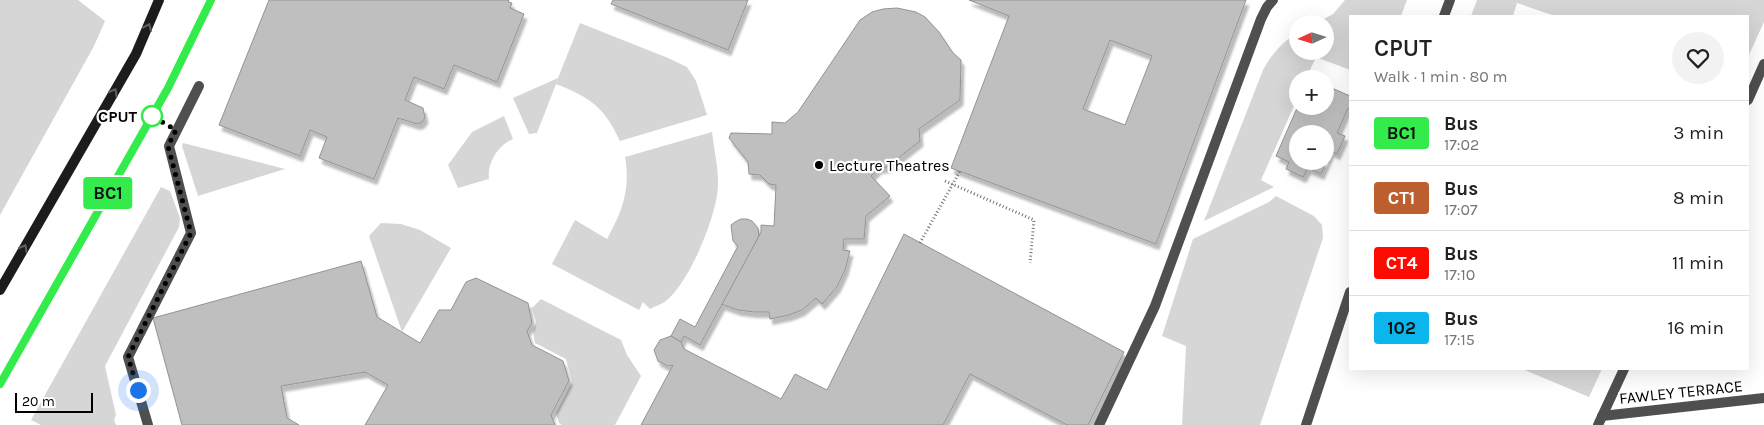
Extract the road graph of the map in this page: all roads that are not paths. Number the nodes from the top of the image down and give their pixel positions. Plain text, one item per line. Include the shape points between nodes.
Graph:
1 (159, 0) edge
2 (211, 0) edge
3 (1273, 0) edge
4 (1450, 0) edge
5 (1444, 15) edge
6 (1764, 64) edge
7 (199, 86) dead end
8 (1749, 98) edge
9 (0, 290) edge
10 (1349, 295) edge
11 (1624, 370) edge
12 (0, 384) edge
13 (1764, 398) edge
14 (1600, 421) edge
15 (148, 425) edge
16 (1099, 425) edge
17 (1306, 425) edge

9 -> 1 street via 136,54
2 - 12 street via 171,81
3 - 16 street via 1260,18 1152,313
4 - 5 street
6 - 8 street
7 - 15 street via 168,146 191,233 128,357
10 - 17 street
11 - 14 street
13 - 14 street, FAWLEY TERRACE

